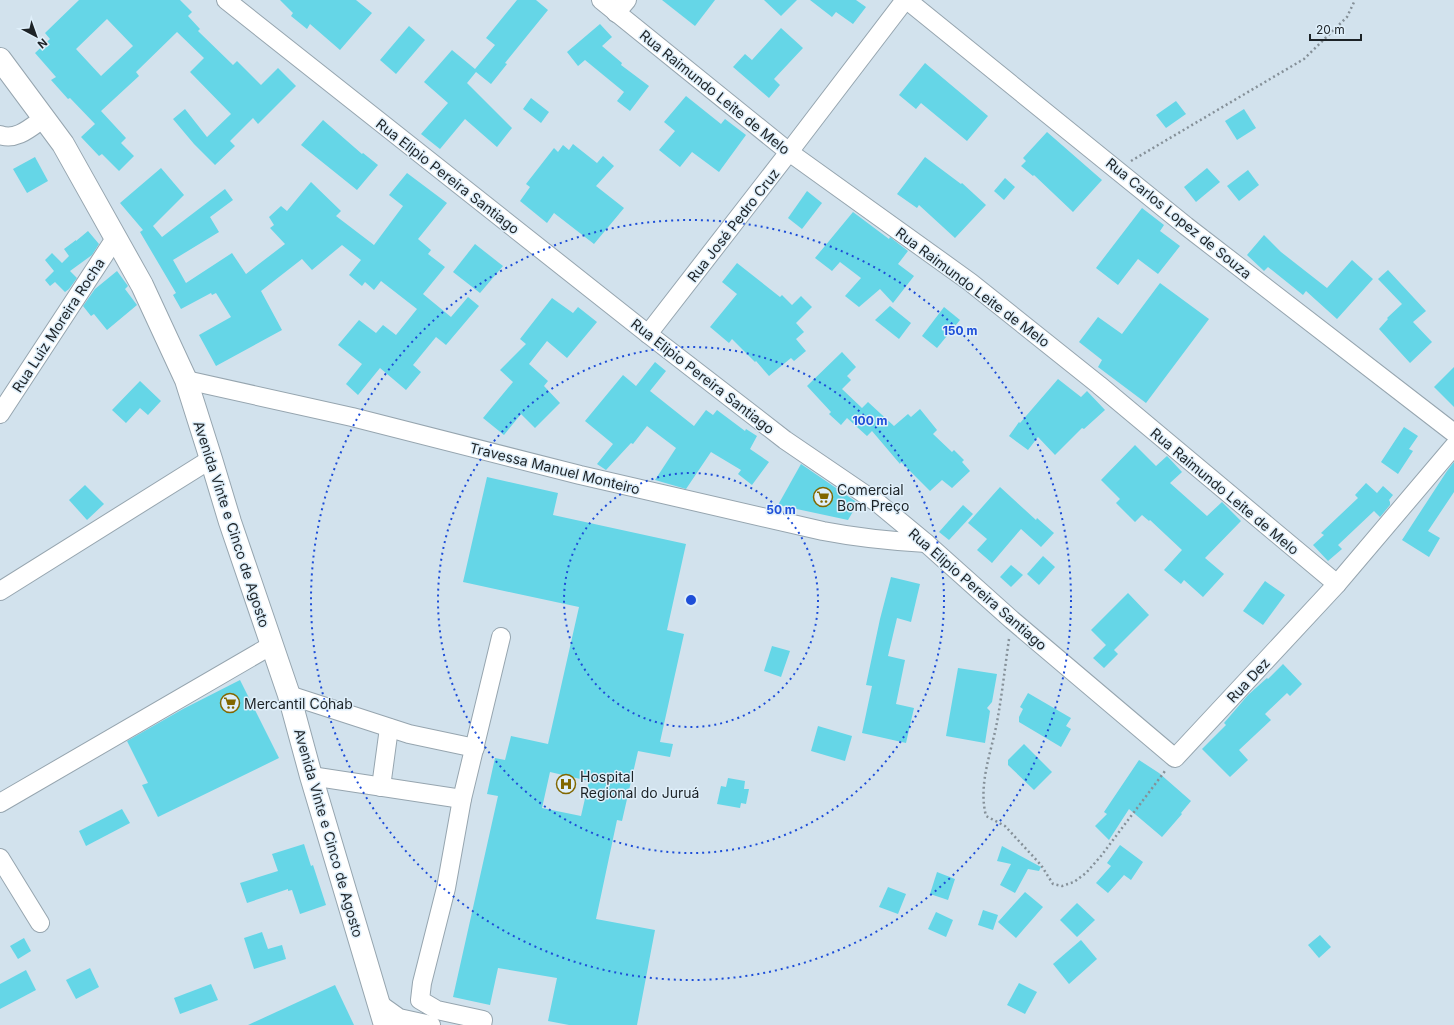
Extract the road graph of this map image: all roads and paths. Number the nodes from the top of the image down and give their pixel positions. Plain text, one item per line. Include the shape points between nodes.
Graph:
1 (226, 0) edge
2 (601, 0) edge
3 (906, 0) edge
4 (1355, 0) edge
5 (622, 6) edge
6 (0, 58) edge
7 (44, 118) junction
8 (0, 135) edge
9 (790, 152) junction
10 (1118, 169) junction
11 (116, 236) junction
12 (648, 334) junction
13 (186, 380) junction
14 (0, 414) edge
15 (1454, 433) edge
16 (1454, 446) edge
17 (211, 459) junction
18 (926, 543) junction
19 (1338, 584) junction
20 (0, 591) edge
21 (1012, 620) junction
22 (502, 637) dead end
23 (272, 645) junction
24 (289, 695) junction
25 (390, 728) junction
26 (475, 748) junction
27 (1175, 758) junction
28 (311, 776) junction
29 (381, 786) junction
30 (462, 800) junction
31 (0, 803) edge
32 (0, 858) edge
33 (40, 923) dead end
34 (378, 1003) junction
35 (385, 1025) edge
36 (431, 1025) edge
37 (482, 1025) edge

1 - 12 street, Rua Elipio Pereira Santiago
2 - 5 street, Rua Raimundo Leite de Melo
3 - 9 street, Rua José Pedro Cruz
3 - 10 street, Rua Carlos Lopez de Souza
4 - 10 path via 1347,17 1304,59
5 - 9 street, Rua Raimundo Leite de Melo
6 - 7 main road, Avenida Vinte e Cinco de Agosto
7 - 8 street via 19,135
7 - 11 main road, Avenida Vinte e Cinco de Agosto via 63,144
9 - 12 street, Rua José Pedro Cruz
9 - 19 street, Rua Raimundo Leite de Melo via 970,282 1099,385
10 - 15 street, Rua Carlos Lopez de Souza via 1186,226
11 - 13 main road, Avenida Vinte e Cinco de Agosto
11 - 14 street, Rua Luiz Moreira Rocha
12 - 18 street, Rua Elipio Pereira Santiago via 785,440 879,504
13 - 17 main road, Avenida Vinte e Cinco de Agosto
13 - 18 street, Travessa Manuel Monteiro via 352,417 580,475 823,530 856,537
16 - 19 street, Rua Dez
17 - 20 street
17 - 23 main road, Avenida Vinte e Cinco de Agosto
18 - 21 street, Rua Elipio Pereira Santiago
19 - 27 street, Rua Dez
21 - 27 street, Rua Elipio Pereira Santiago
21 - 27 path via 982,802 986,816 1004,826 1041,865 1054,884 1062,886 1074,882 1086,872
22 - 26 street
23 - 24 main road, Avenida Vinte e Cinco de Agosto
23 - 31 street
24 - 25 street
24 - 28 main road, Avenida Vinte e Cinco de Agosto
25 - 26 street
25 - 29 street
26 - 30 street
28 - 29 street
28 - 34 main road, Avenida Vinte e Cinco de Agosto
29 - 30 street
30 - 37 street via 446,888 420,1000 438,1010 483,1020
32 - 33 street
34 - 35 main road, Avenida Vinte e Cinco de Agosto
34 - 36 street via 399,1018

